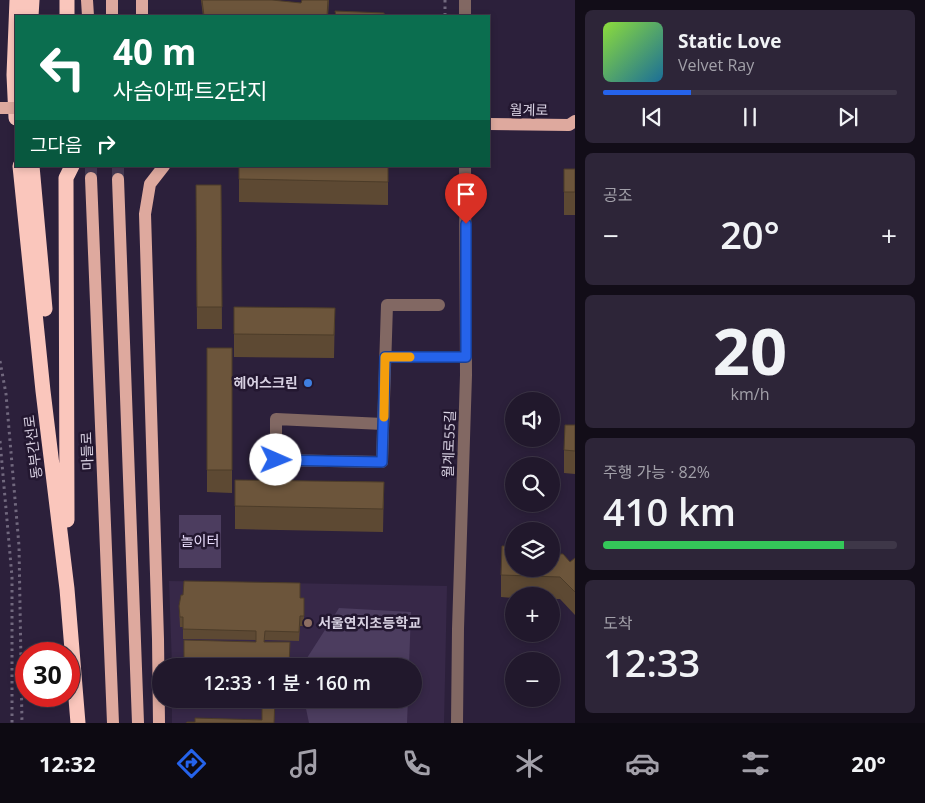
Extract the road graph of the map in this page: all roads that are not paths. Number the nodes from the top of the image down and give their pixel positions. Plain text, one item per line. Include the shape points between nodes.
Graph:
1 (17, 0) edge
2 (32, 0) edge
3 (67, 0) edge
4 (87, 0) edge
5 (112, 0) edge
6 (142, 0) edge
7 (465, 0) edge
8 (16, 15) edge
9 (31, 15) edge
10 (67, 15) edge
11 (88, 15) edge
12 (112, 15) edge
13 (142, 15) edge
14 (465, 15) edge
15 (15, 49) edge
16 (15, 96) edge
17 (0, 108) edge
18 (15, 108) edge
19 (490, 124) edge
20 (573, 126) edge
21 (20, 167) edge
22 (32, 167) edge
23 (72, 167) edge
24 (163, 167) edge
25 (466, 167) edge
26 (91, 178) tunnel mouth
27 (118, 179) tunnel mouth
28 (439, 305) dead end
29 (385, 357) junction
30 (466, 357) junction
31 (42, 390) junction
32 (384, 424) junction
33 (67, 589) junction
34 (78, 723) edge
35 (113, 723) edge
36 (138, 723) edge
37 (159, 723) edge
38 (457, 723) edge

1 - 8 highway
2 - 9 highway
3 - 10 highway
4 - 11 main road
5 - 12 main road
6 - 13 main road
7 - 14 street
15 - 16 highway
17 - 18 main road, bridge
19 - 20 main road, 월계로
21 - 31 highway, 동부간선로
22 - 31 highway via 47,348
23 - 33 highway via 66,178
24 - 37 main road via 150,184 146,214
25 - 30 street, 월계로55길
26 - 35 main road, 마들로
27 - 36 main road
28 - 29 street via 387,305
29 - 30 street
29 - 32 street
30 - 38 street, 월계로55길
31 - 33 highway, 동부간선로
32 - 32 street via 382,462 276,460 276,419
33 - 34 highway, 동부간선로

